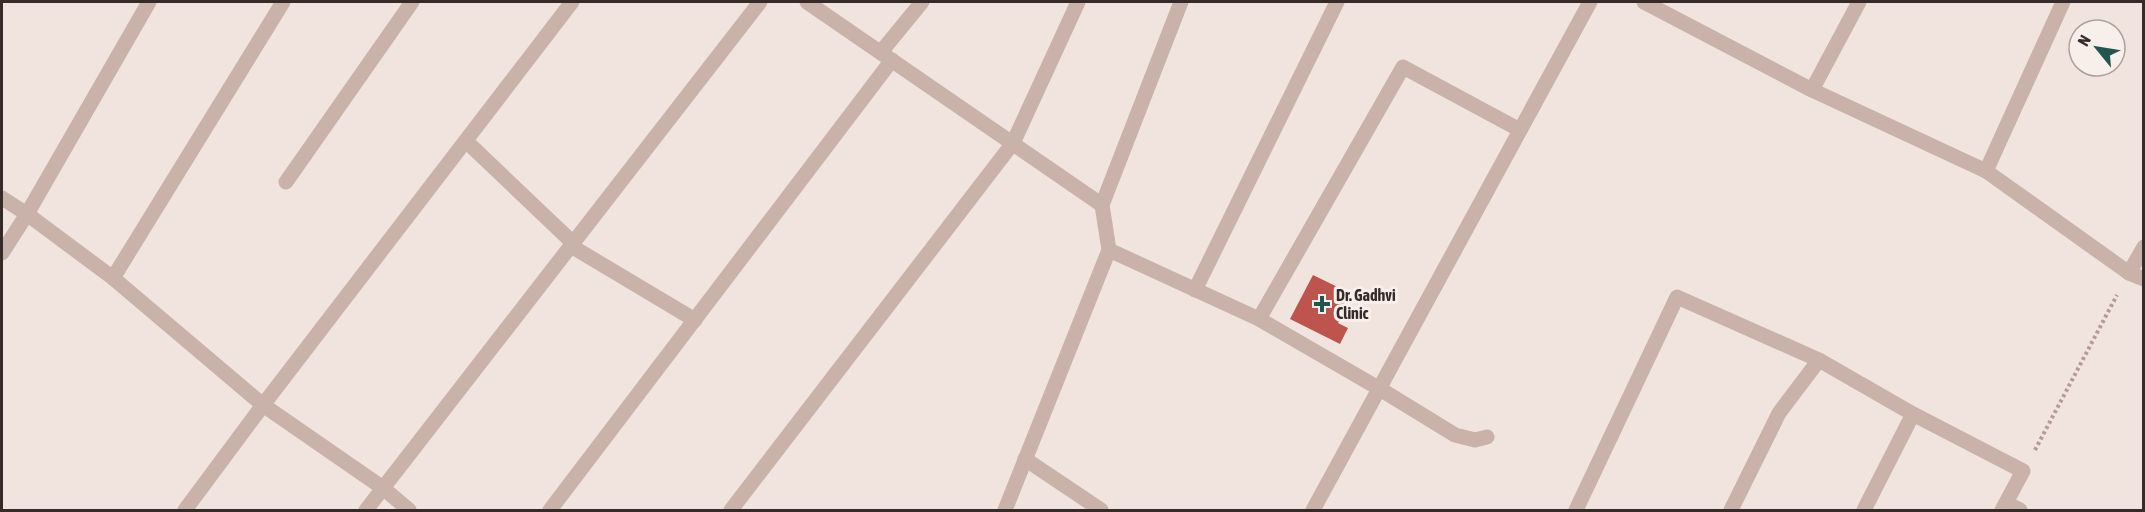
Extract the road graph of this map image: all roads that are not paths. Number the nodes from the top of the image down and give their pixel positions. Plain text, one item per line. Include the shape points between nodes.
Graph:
1 (150, 2) edge
2 (283, 2) edge
3 (412, 2) edge
4 (572, 2) edge
5 (760, 2) edge
6 (807, 2) edge
7 (922, 2) edge
8 (1078, 2) edge
9 (1181, 2) edge
10 (1337, 2) edge
11 (1590, 2) edge
12 (1644, 2) edge
13 (1859, 2) edge
14 (2064, 2) edge
15 (887, 56) junction
16 (1812, 90) junction
17 (1520, 130) junction
18 (467, 142) junction
19 (1013, 143) junction
20 (1986, 171) junction
21 (286, 182) dead end
22 (2, 198) edge
23 (1102, 205) junction
24 (27, 214) junction
25 (572, 246) junction
26 (2144, 247) edge
27 (1108, 250) junction
28 (2, 253) edge
29 (2129, 273) junction
30 (113, 278) junction
31 (2144, 279) edge
32 (1195, 290) junction
33 (1258, 319) junction
34 (695, 320) junction
35 (1819, 360) junction
36 (1380, 389) junction
37 (263, 405) junction
38 (1913, 414) junction
39 (1487, 437) dead end
40 (1024, 459) junction
41 (383, 488) junction
42 (2009, 508) edge
43 (185, 510) edge
44 (366, 510) edge
45 (409, 510) edge
46 (550, 510) edge
47 (731, 510) edge
48 (1005, 510) edge
49 (1101, 510) edge
50 (1313, 510) edge
51 (1576, 510) edge
52 (1731, 510) edge
53 (1864, 510) edge

1 - 24 street
2 - 30 street
3 - 21 street
4 - 18 street
5 - 25 street
6 - 15 street
7 - 15 street
8 - 19 street
9 - 23 street
10 - 32 street
11 - 17 street
12 - 16 street
13 - 16 street
14 - 20 street
15 - 19 street
15 - 34 street
16 - 20 street
17 - 33 street via 1403,67
17 - 36 street
18 - 25 street
18 - 37 street
19 - 23 street
19 - 47 street
20 - 29 street
22 - 24 street
23 - 27 street
24 - 28 street
24 - 30 street
25 - 34 street
25 - 41 street
26 - 29 street
27 - 32 street
27 - 40 street
29 - 31 street
30 - 37 street
32 - 33 street
33 - 36 street
34 - 46 street
35 - 38 street
35 - 51 street via 1677,297
35 - 52 street via 1779,413
36 - 39 street via 1455,435 1475,440
36 - 50 street
37 - 41 street
37 - 43 street
38 - 42 street via 2023,471
38 - 53 street
40 - 48 street
40 - 49 street
41 - 44 street
41 - 45 street

